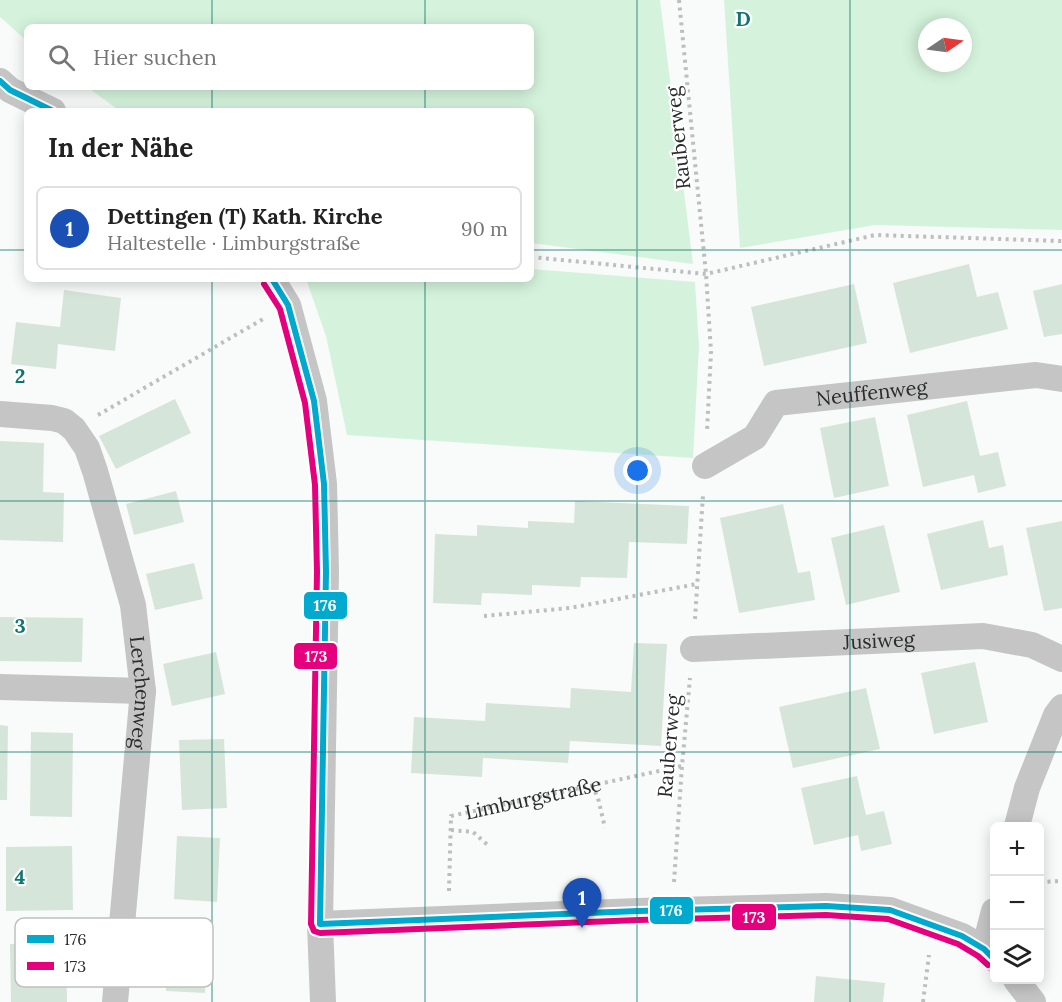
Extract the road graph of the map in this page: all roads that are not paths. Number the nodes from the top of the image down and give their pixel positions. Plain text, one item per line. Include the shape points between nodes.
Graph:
1 (0, 81) edge
2 (47, 108) edge
3 (274, 282) edge
4 (1062, 379) edge
5 (0, 414) edge
6 (705, 466) road end
7 (693, 649) road end
8 (1062, 659) edge
9 (0, 687) edge
10 (143, 691) junction
11 (1062, 707) edge
12 (1018, 822) edge
13 (123, 918) edge
14 (320, 924) junction
15 (992, 930) edge
16 (989, 954) edge
17 (1019, 984) edge
18 (116, 987) edge
19 (115, 1002) edge
20 (323, 1002) edge
21 (1033, 1002) edge

1 - 2 street
3 - 14 street via 288,305 314,402 324,484
4 - 6 street, Neuffenweg via 1036,375 777,403 755,437
5 - 10 street, Lerchenweg via 64,421 75,429 87,448 133,605
7 - 8 street, Jusiweg via 983,636 1032,645
9 - 10 street
10 - 13 street, Lerchenweg
11 - 12 street via 1027,788
14 - 16 street via 826,906 890,910 962,936
14 - 20 street
15 - 16 street
17 - 21 street
18 - 19 street, Lerchenweg

